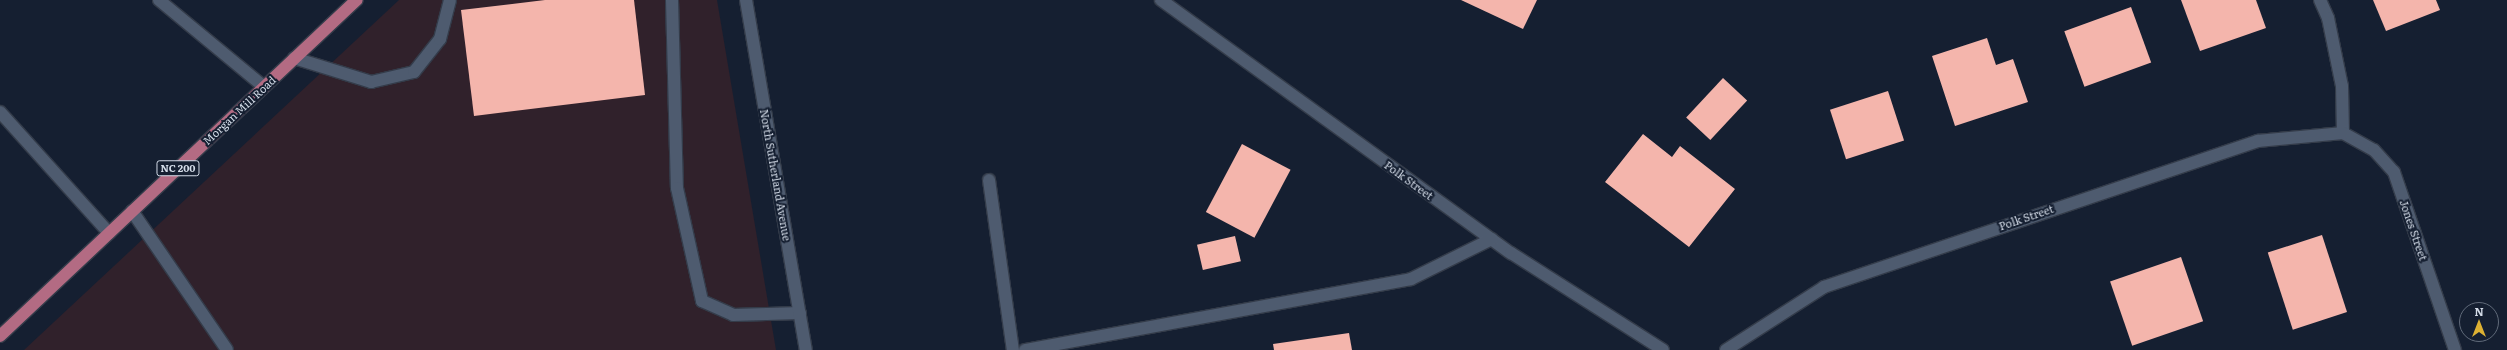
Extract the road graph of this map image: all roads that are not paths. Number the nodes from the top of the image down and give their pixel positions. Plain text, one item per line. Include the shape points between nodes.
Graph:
1 (159, 0) edge
2 (356, 0) edge
3 (450, 0) edge
4 (672, 0) edge
5 (746, 0) edge
6 (1161, 0) edge
7 (2320, 0) edge
8 (294, 58) junction
9 (264, 87) junction
10 (0, 112) edge
11 (2343, 133) junction
12 (989, 180) dead end
13 (132, 211) junction
14 (109, 233) junction
15 (1492, 240) junction
16 (800, 313) junction
17 (0, 336) edge
18 (227, 350) edge
19 (806, 350) edge
20 (1013, 350) edge
21 (1025, 350) edge
22 (1663, 350) edge
23 (1726, 350) edge
24 (2455, 350) edge

1 - 9 street
2 - 8 main road, Morgan Mill Road / NC 200
3 - 8 street via 440,39 414,72 371,82
4 - 16 street via 677,188 702,301 733,315
5 - 16 street, North Sutherland Avenue
6 - 15 street, Polk Street
7 - 11 street via 2328,18 2342,86
8 - 9 main road, Morgan Mill Road / NC 200
9 - 13 main road, Morgan Mill Road / NC 200
10 - 14 street
11 - 23 street, Polk Street via 2258,141 1824,287
11 - 24 street, Jones Street via 2374,150 2394,172
12 - 20 street
13 - 14 main road, Morgan Mill Road / NC 200
13 - 18 street
14 - 17 main road, Morgan Mill Road / NC 200
15 - 21 street via 1411,279
15 - 22 street, Polk Street
16 - 19 street, North Sutherland Avenue

